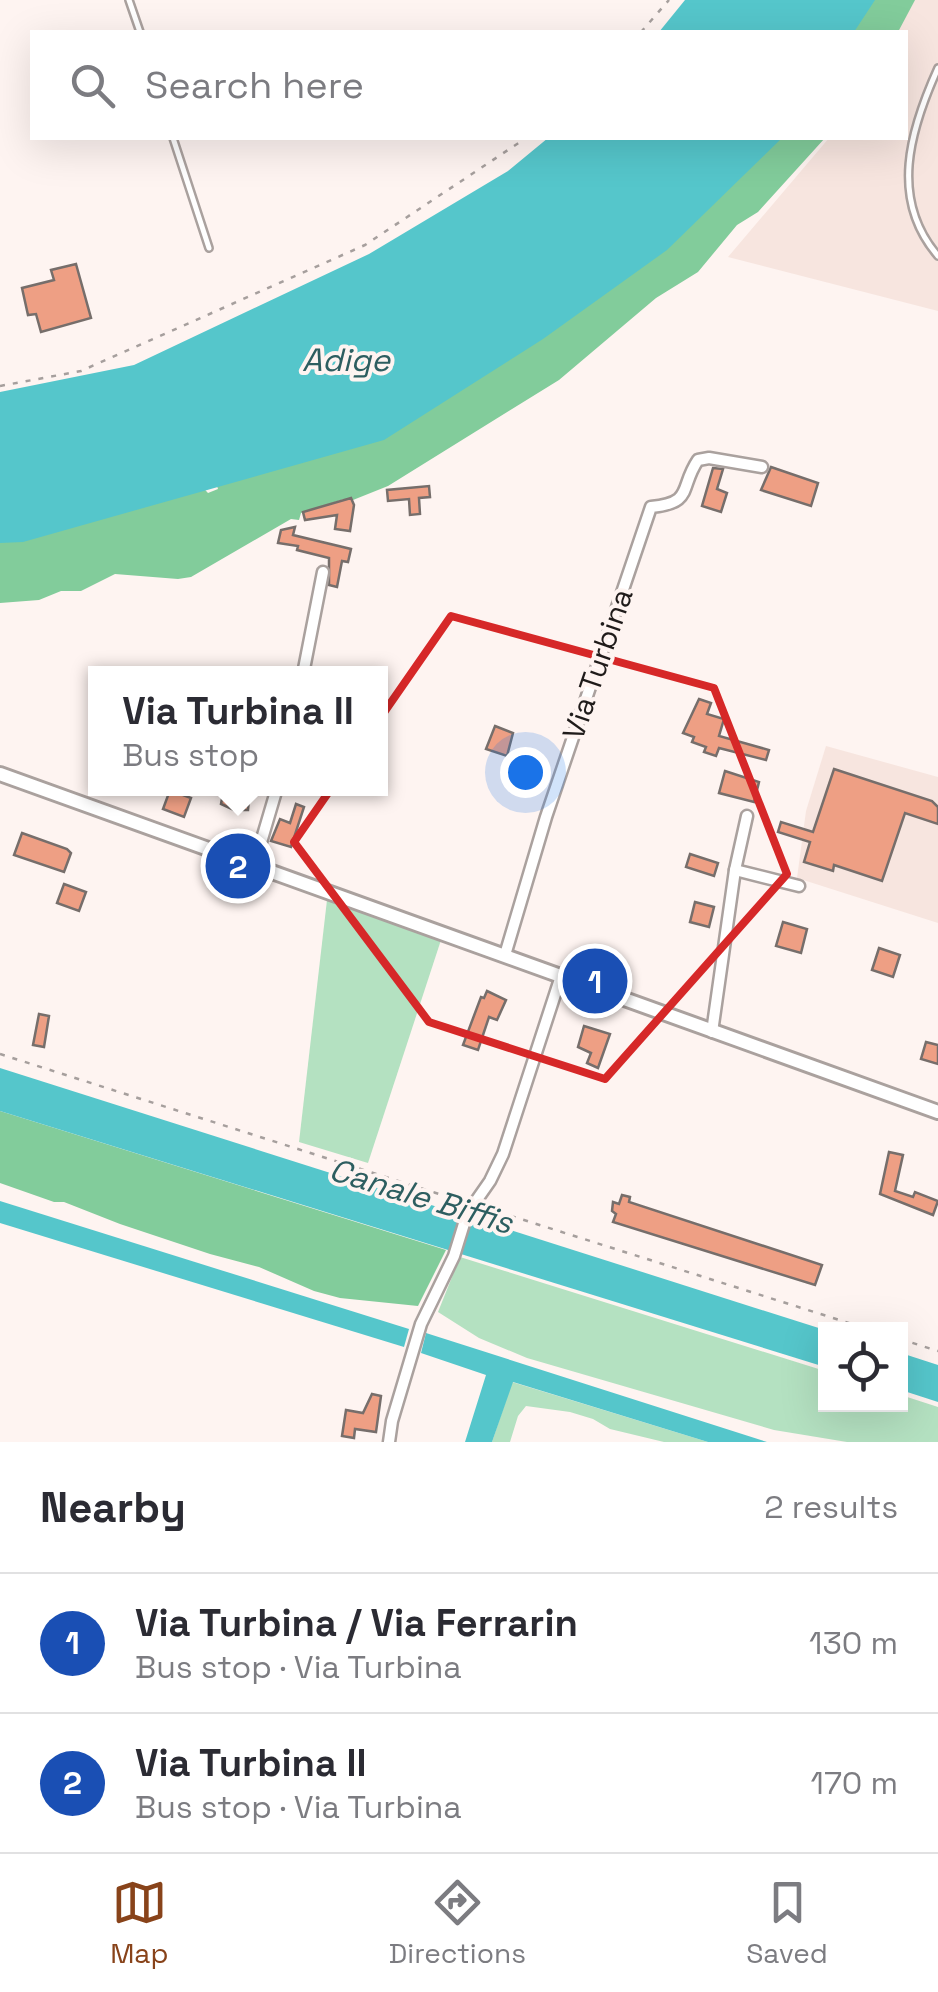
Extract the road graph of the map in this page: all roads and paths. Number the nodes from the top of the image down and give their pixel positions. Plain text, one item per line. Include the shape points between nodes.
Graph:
1 (129, 0) edge
2 (668, 0) edge
3 (139, 30) edge
4 (643, 30) edge
5 (938, 68) edge
6 (175, 140) edge
7 (523, 140) edge
8 (209, 248) dead end
9 (938, 256) edge
10 (0, 386) edge
11 (762, 467) dead end
12 (323, 572) dead end
13 (305, 666) edge
14 (0, 774) edge
15 (275, 796) edge
16 (747, 816) dead end
17 (254, 866) junction
18 (735, 870) junction
19 (799, 886) dead end
20 (504, 955) junction
21 (561, 976) junction
22 (712, 1032) junction
23 (0, 1054) edge
24 (938, 1112) edge
25 (469, 1210) junction
26 (839, 1320) joint
27 (845, 1322) edge
28 (908, 1342) edge
29 (938, 1351) edge
30 (389, 1442) edge

1 - 3 lane
2 - 4 path
5 - 9 lane via 912,140 908,176 912,219
6 - 8 lane
7 - 10 path via 365,245 81,371
11 - 20 street, Via Turbina via 698,460 684,496 651,507
12 - 13 street
14 - 17 street
15 - 17 street
16 - 18 street
17 - 20 street
18 - 19 street
18 - 22 street
20 - 21 street
21 - 22 street
21 - 25 street via 503,1154
22 - 24 street
23 - 25 path via 452,1196
25 - 26 path via 493,1209
25 - 30 street via 420,1324
26 - 27 path
28 - 29 path

